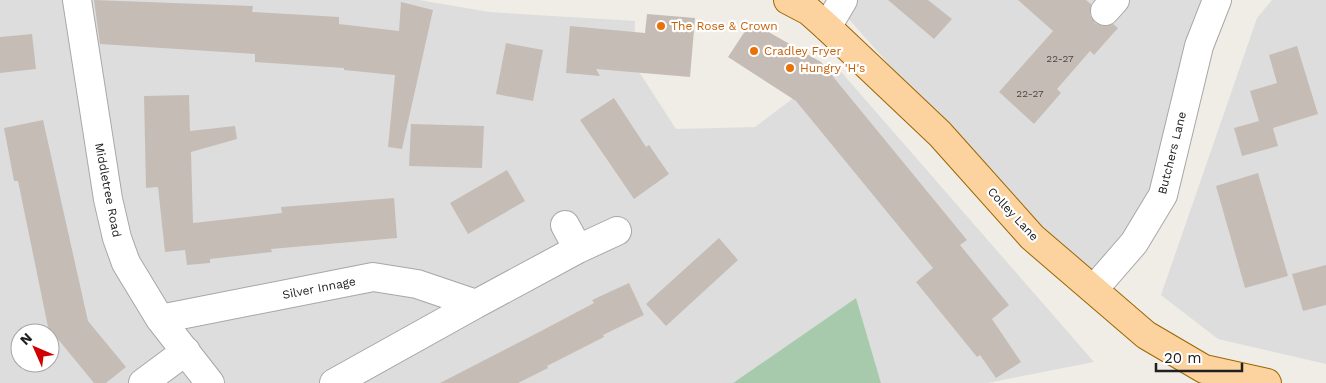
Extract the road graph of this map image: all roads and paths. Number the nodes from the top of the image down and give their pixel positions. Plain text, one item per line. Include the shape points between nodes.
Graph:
1 (77, 0) edge
2 (788, 0) edge
3 (843, 0) edge
4 (1217, 0) edge
5 (827, 27) junction
6 (565, 225) dead end
7 (617, 231) dead end
8 (578, 249) junction
9 (1094, 288) junction
10 (476, 304) junction
11 (160, 318) junction
12 (186, 351) junction
13 (1202, 376) edge
14 (143, 383) edge
15 (210, 383) edge
16 (334, 383) edge
17 (1266, 383) edge

1 - 11 street, Middletree Road via 108,200 117,238 126,263
2 - 5 main road, Colley Lane via 809,11
3 - 5 street
4 - 9 street, Butchers Lane via 1199,46 1163,195 1134,243
5 - 9 main road, Colley Lane via 940,134 1032,237
6 - 8 street
7 - 8 street
8 - 10 street
9 - 13 main road, Colley Lane via 1146,335
10 - 11 street, Silver Innage via 417,284 373,277
10 - 16 street
11 - 12 street, Middletree Road
12 - 14 street
12 - 15 street, Middletree Road
13 - 17 main road, Colley Lane

